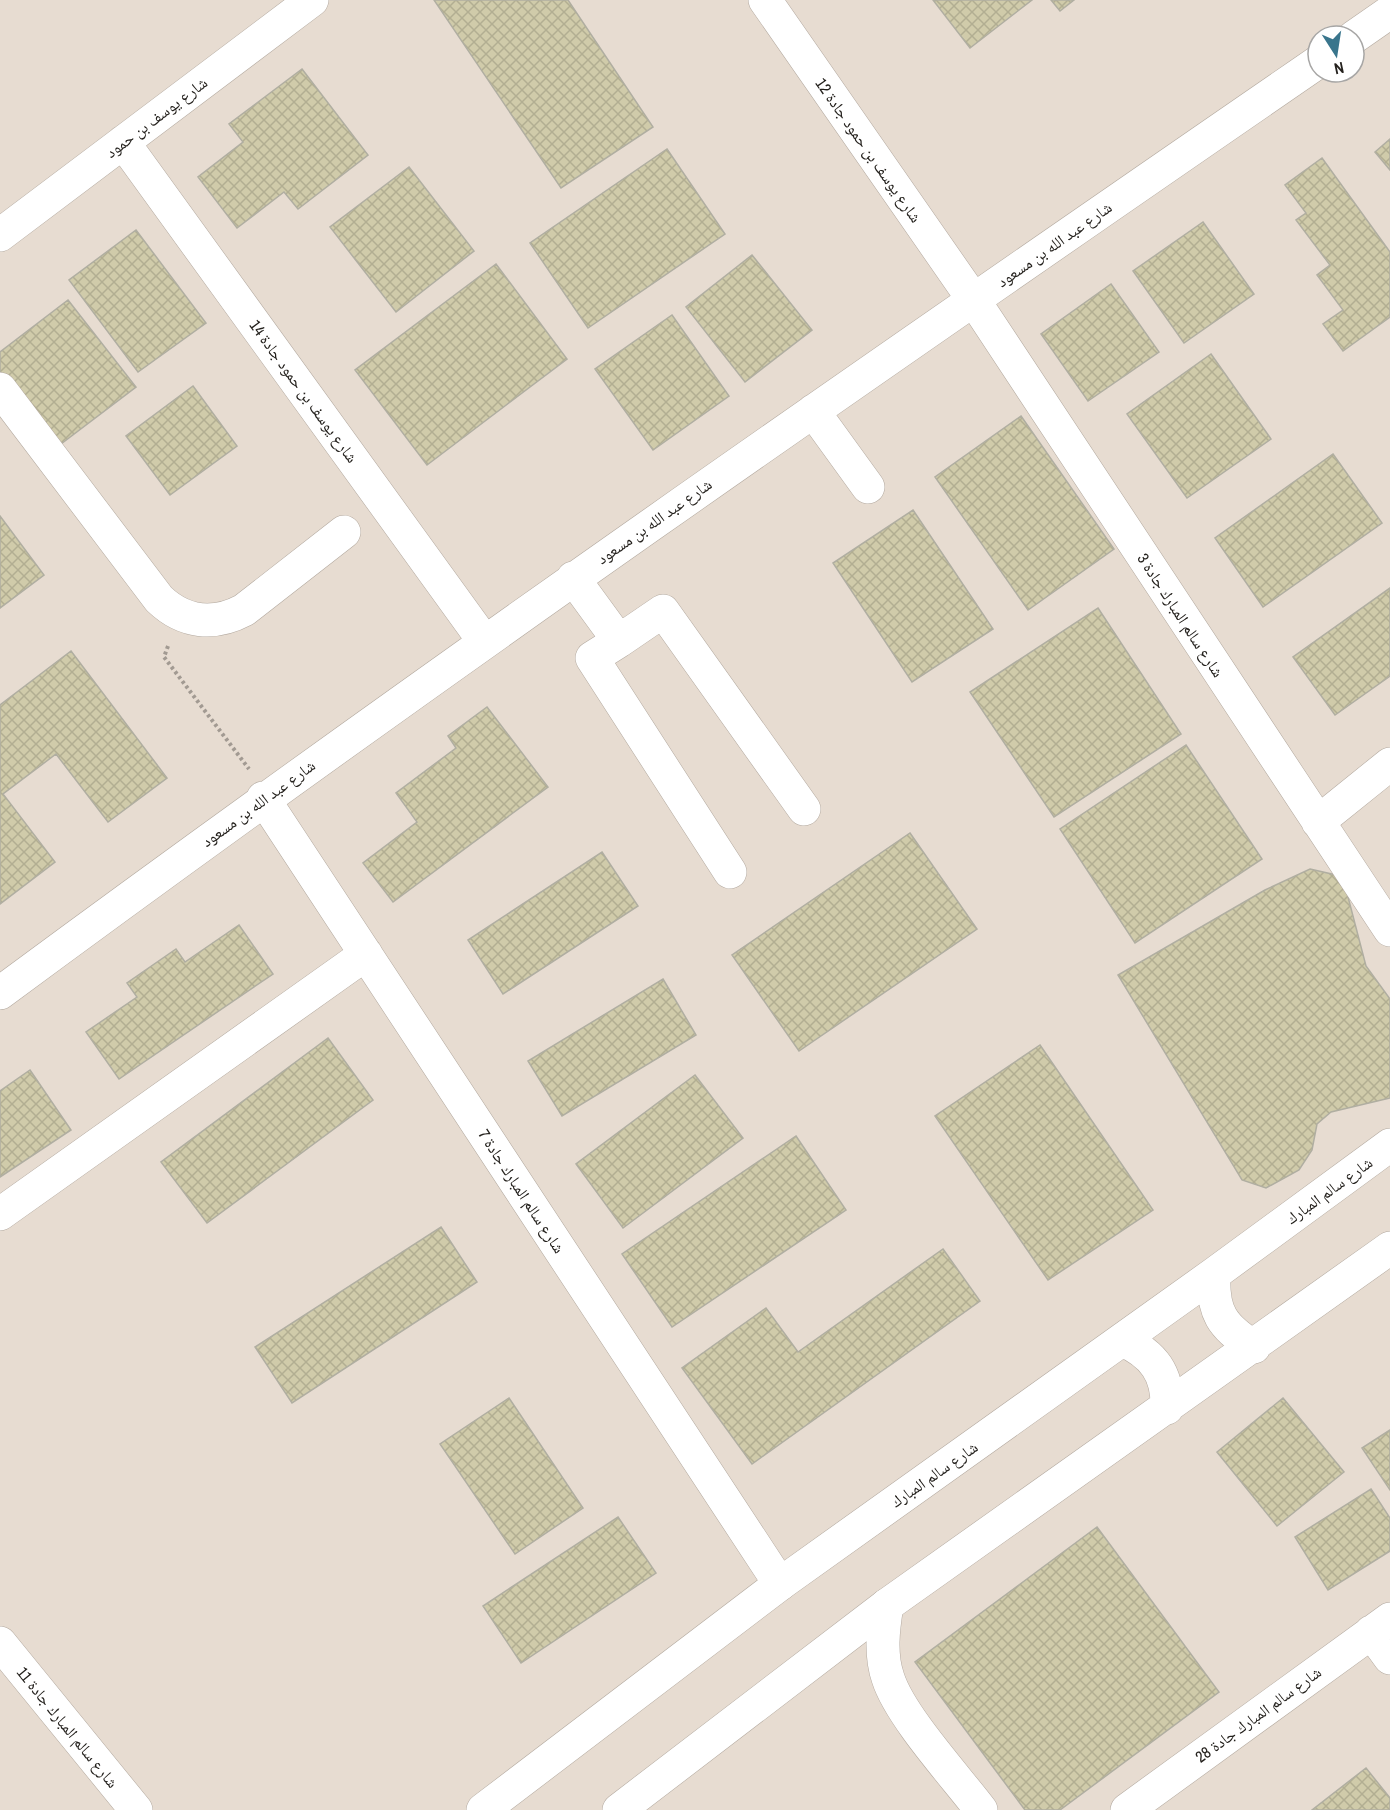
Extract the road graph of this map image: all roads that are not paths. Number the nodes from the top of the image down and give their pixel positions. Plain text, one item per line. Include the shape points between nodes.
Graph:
1 (312, 0) edge
2 (765, 0) edge
3 (1390, 12) edge
4 (1366, 29) edge
5 (1306, 70) edge
6 (123, 142) junction
7 (0, 235) edge
8 (973, 300) junction
9 (0, 389) edge
10 (813, 411) junction
11 (868, 487) dead end
12 (344, 532) dead end
13 (573, 578) junction
14 (484, 641) junction
15 (619, 641) junction
16 (1390, 764) edge
17 (266, 797) junction
18 (804, 809) dead end
19 (1318, 822) junction
20 (730, 872) dead end
21 (1390, 930) edge
22 (366, 954) junction
23 (0, 993) edge
24 (1390, 1145) edge
25 (0, 1214) edge
26 (1390, 1248) edge
27 (1214, 1274) junction
28 (1122, 1340) junction
29 (1254, 1347) junction
30 (1167, 1408) junction
31 (780, 1584) junction
32 (887, 1605) junction
33 (1384, 1636) edge
34 (0, 1643) edge
35 (136, 1810) edge
36 (483, 1810) edge
37 (618, 1810) edge
38 (981, 1810) edge
39 (1127, 1810) edge

1 - 6 street, شارع يوسف بن حمود
2 - 8 street, شارع يوسف بن حمود جادة 12
3 - 4 street
5 - 8 street, شارع عبد الله بن مسعود
6 - 7 street, شارع يوسف بن حمود
6 - 14 street, شارع يوسف بن حمود جادة 14
8 - 10 street, شارع عبد الله بن مسعود
8 - 19 street, شارع سالم المبارك جادة 3
9 - 12 street via 159,599 180,615 206,621 232,617
10 - 11 street
10 - 13 street, شارع عبد الله بن مسعود
13 - 14 street, شارع عبد الله بن مسعود
13 - 15 street
14 - 17 street, شارع عبد الله بن مسعود
15 - 18 street via 663,611
15 - 20 street via 592,658
16 - 19 street
17 - 22 street, شارع سالم المبارك جادة 7
17 - 23 street, شارع عبد الله بن مسعود
19 - 21 street, شارع سالم المبارك جادة 3
22 - 25 street
22 - 31 street, شارع سالم المبارك جادة 7
24 - 27 street, شارع سالم المبارك
26 - 29 street
27 - 28 street, شارع سالم المبارك
27 - 29 street via 1213,1297 1220,1318 1234,1335
28 - 30 street via 1153,1358 1163,1373
28 - 31 street, شارع سالم المبارك
29 - 30 street
30 - 32 street
31 - 36 street, شارع سالم المبارك
32 - 37 street
32 - 38 street via 883,1630 888,1678 901,1705
33 - 39 street, شارع سالم المبارك جادة 28
34 - 35 street, شارع سالم المبارك جادة 11

